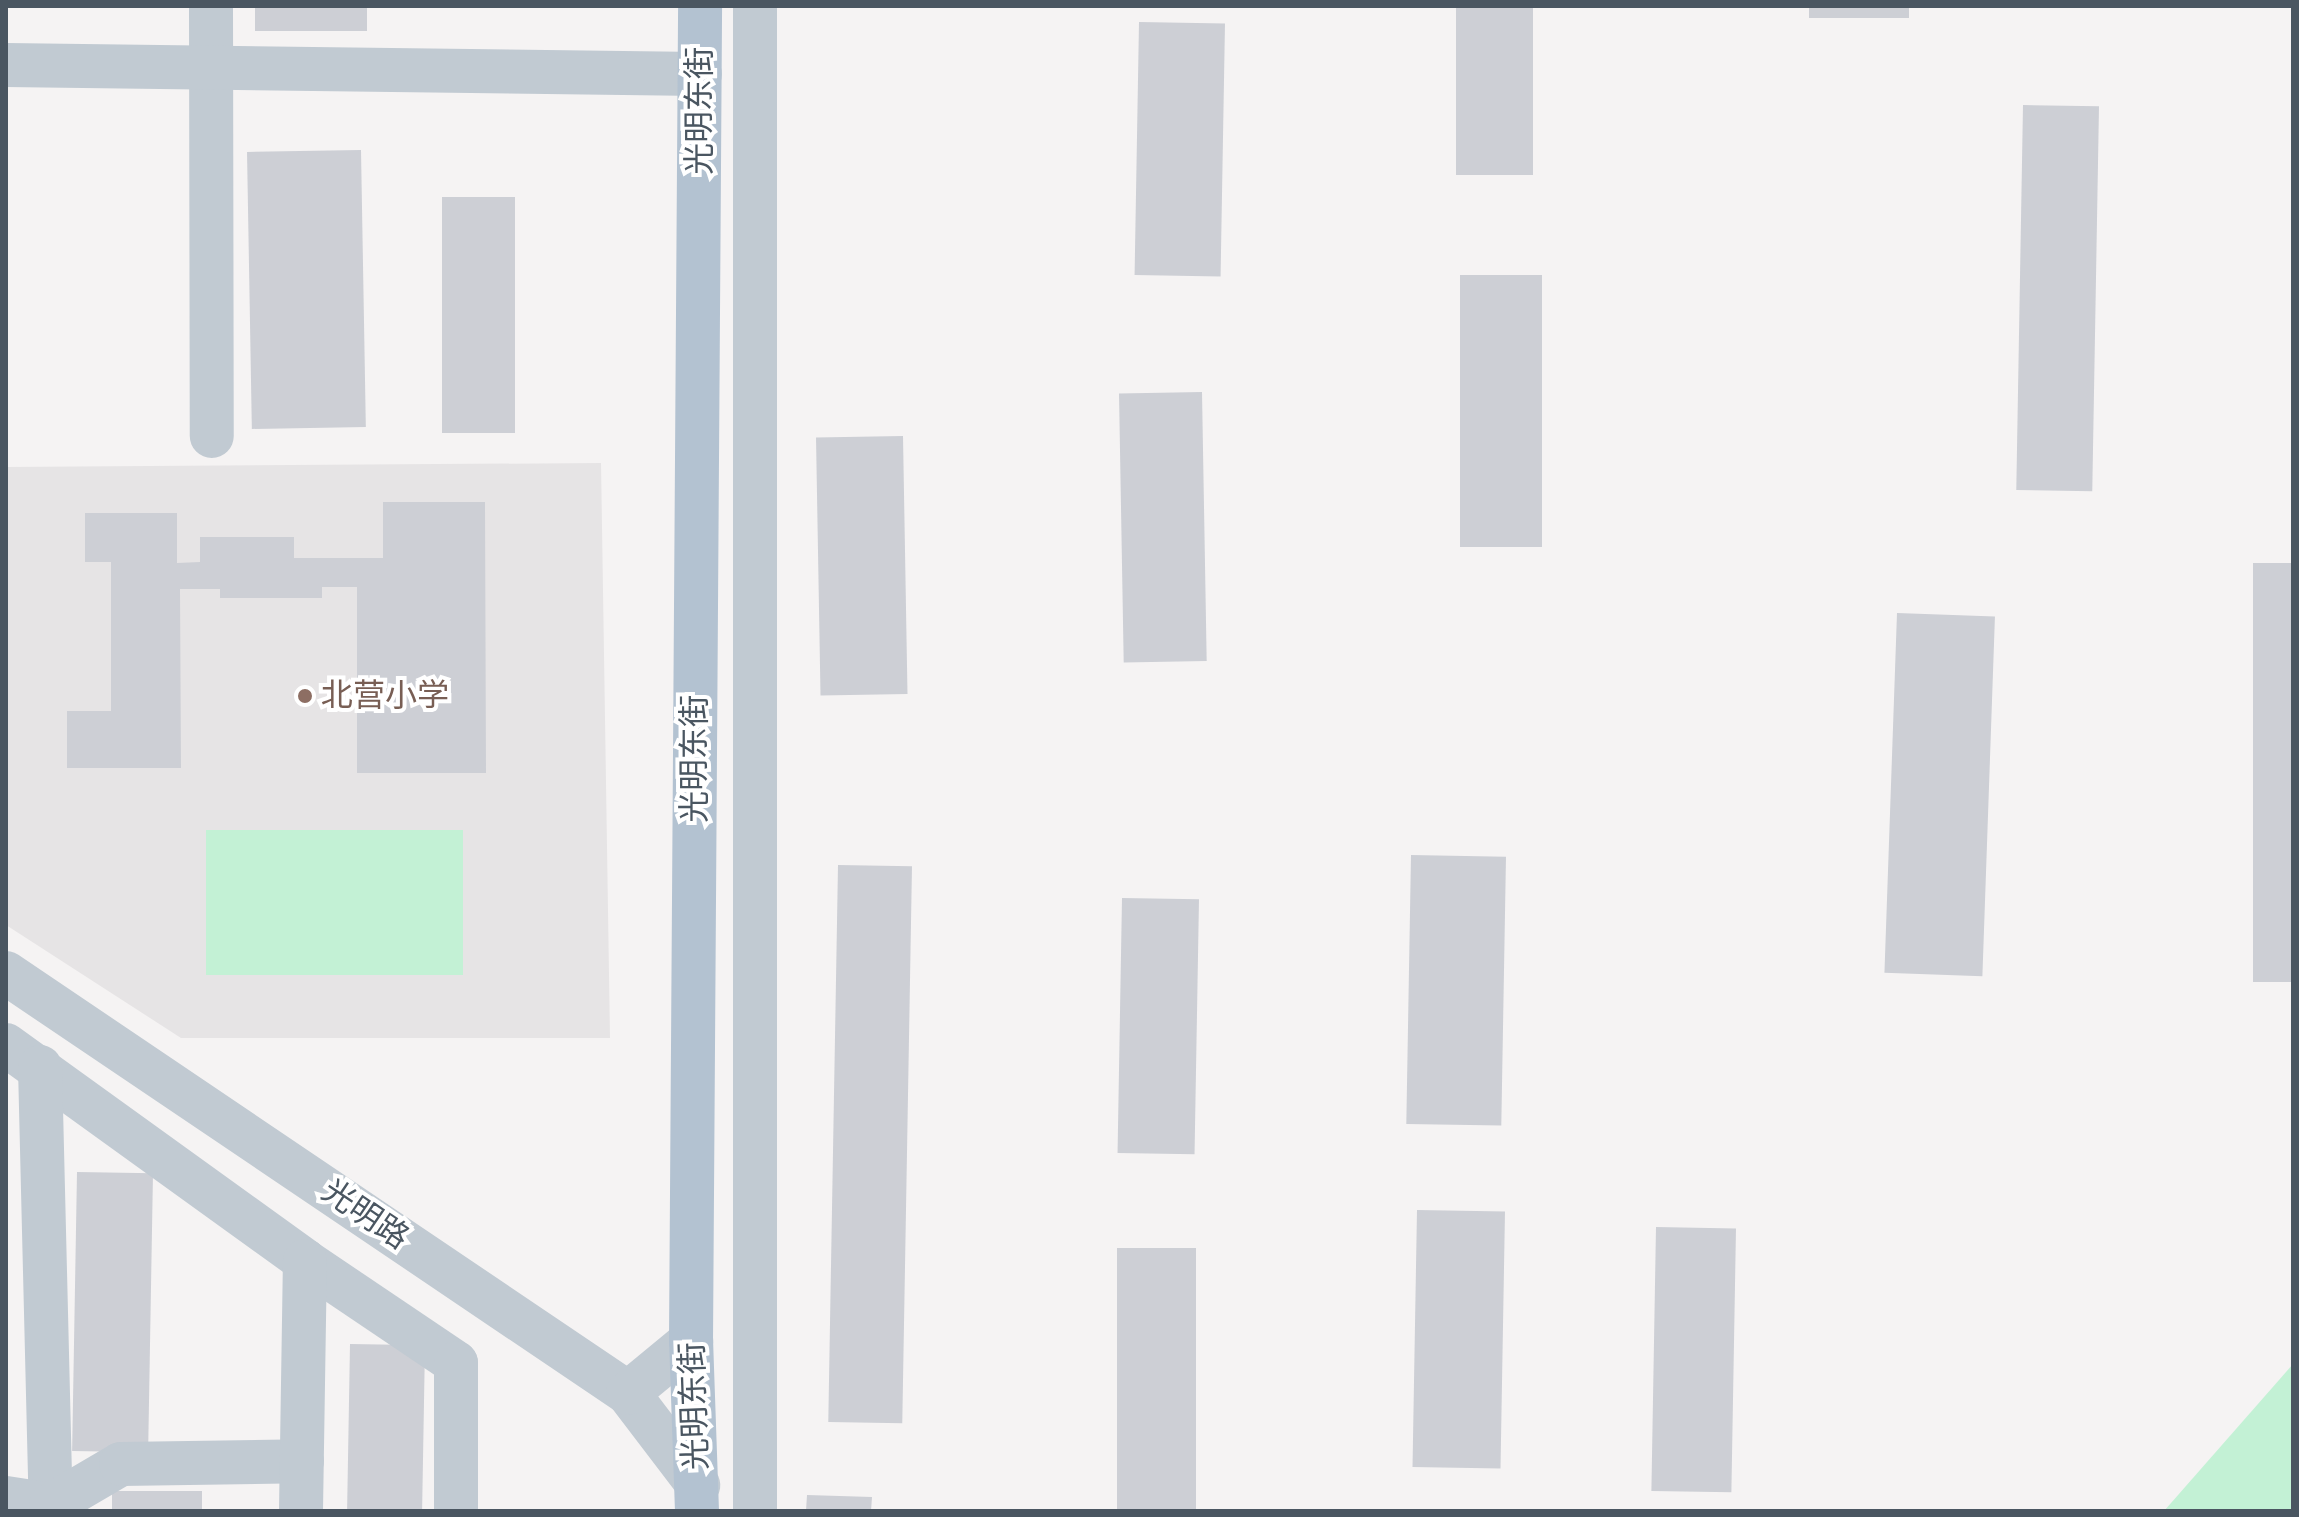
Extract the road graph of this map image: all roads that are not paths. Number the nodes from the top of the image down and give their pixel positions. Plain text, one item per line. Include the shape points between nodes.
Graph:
1 (211, 6) edge
2 (700, 6) edge
3 (755, 6) edge
4 (6, 65) edge
5 (211, 67) junction
6 (700, 74) junction
7 (212, 436) dead end
8 (6, 973) edge
9 (23, 1056) edge
10 (305, 1261) junction
11 (691, 1341) junction
12 (628, 1393) junction
13 (302, 1461) junction
14 (6, 1498) edge
15 (698, 1498) edge
16 (51, 1508) edge
17 (301, 1511) edge
18 (456, 1511) edge
19 (755, 1511) edge

1 - 5 street
2 - 6 main road, 光明东街
3 - 19 street
4 - 5 street
5 - 6 street
5 - 7 street
6 - 11 main road, 光明东街
8 - 12 street, 光明路
9 - 10 street
9 - 16 street
10 - 13 street
10 - 18 street via 456,1363
11 - 12 street
11 - 15 main road, 光明东街
12 - 15 street, 光明路
13 - 16 street via 121,1464
13 - 17 street
14 - 16 street

